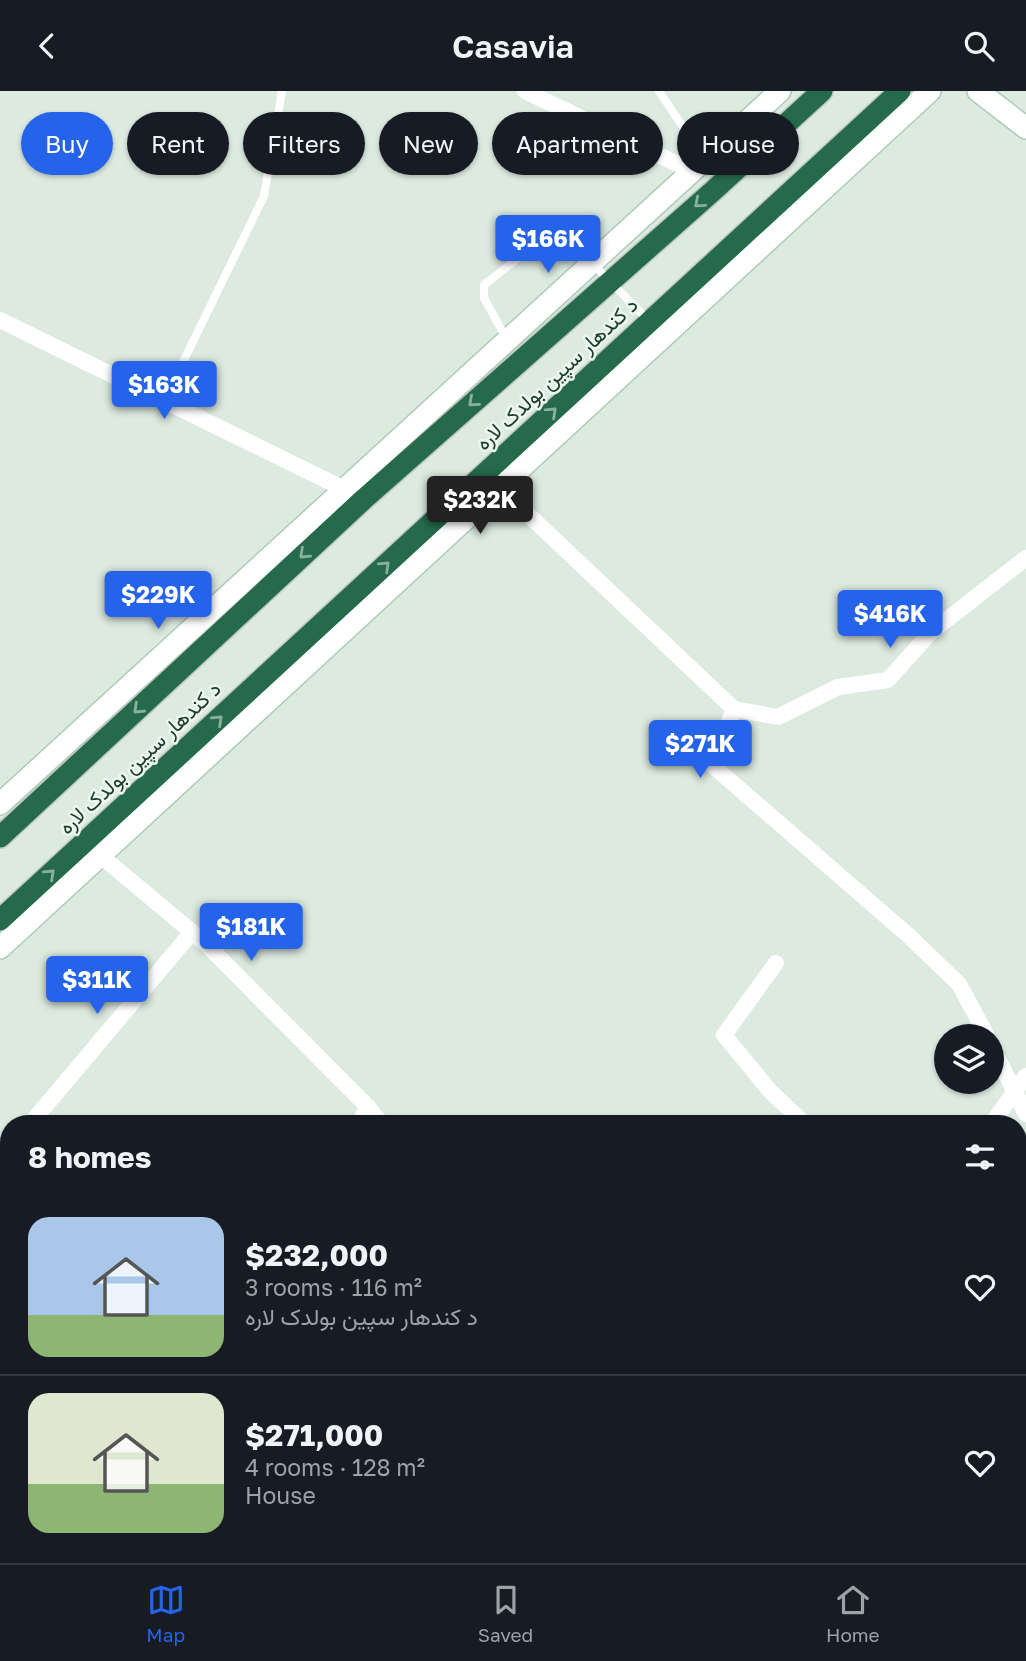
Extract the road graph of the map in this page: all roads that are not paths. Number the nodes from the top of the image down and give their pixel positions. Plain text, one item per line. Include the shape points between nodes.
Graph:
1 (282, 91) edge
2 (525, 91) edge
3 (659, 91) edge
4 (780, 91) edge
5 (822, 91) edge
6 (900, 91) edge
7 (930, 91) edge
8 (978, 91) edge
9 (757, 112) edge
10 (677, 126) edge
11 (1026, 128) edge
12 (677, 157) edge
13 (688, 175) edge
14 (592, 263) junction
15 (611, 281) junction
16 (0, 320) edge
17 (656, 330) junction
18 (507, 340) junction
19 (519, 362) junction
20 (164, 401) junction
21 (500, 488) junction
22 (344, 489) junction
23 (1026, 558) edge
24 (734, 709) junction
25 (0, 804) edge
26 (0, 837) edge
27 (101, 856) junction
28 (0, 920) edge
29 (192, 932) junction
30 (0, 948) edge
31 (776, 963) dead end
32 (981, 1024) edge
33 (1004, 1071) edge
34 (1026, 1076) edge
35 (1014, 1091) junction
36 (368, 1107) junction
37 (1026, 1114) edge
38 (38, 1115) edge
39 (364, 1115) edge
40 (374, 1115) edge
41 (796, 1115) edge
42 (998, 1115) edge

1 - 20 lane via 264,196
2 - 12 street
3 - 10 lane
4 - 9 street
5 -> 15 highway, د کندهار سپین بولدک لاره
6 - 17 highway, د کندهار سپین بولدک لاره
7 - 17 street
8 - 11 street
13 - 14 street
14 - 15 lane
14 - 18 street
14 - 18 lane via 563,241 550,240 536,244 484,285 484,298
15 - 17 lane
15 - 19 highway, د کندهار سپین بولدک لاره
16 - 20 street
17 - 21 street
28 -> 17 highway, د کندهار سپین بولدک لاره
18 - 19 lane
18 - 22 street
19 -> 26 highway, د کندهار سپین بولدک لاره via 364,499
20 - 22 street
21 - 24 street
21 - 27 street
22 - 25 street
23 - 24 street via 931,632 888,680 838,687 778,717
24 - 32 street via 712,765 959,984
27 - 29 street
27 - 30 street
29 - 36 street
29 - 38 street
31 - 41 street via 724,1035
33 - 35 street
34 - 35 street
35 - 37 street
35 - 42 street
36 - 39 street
36 - 40 street

